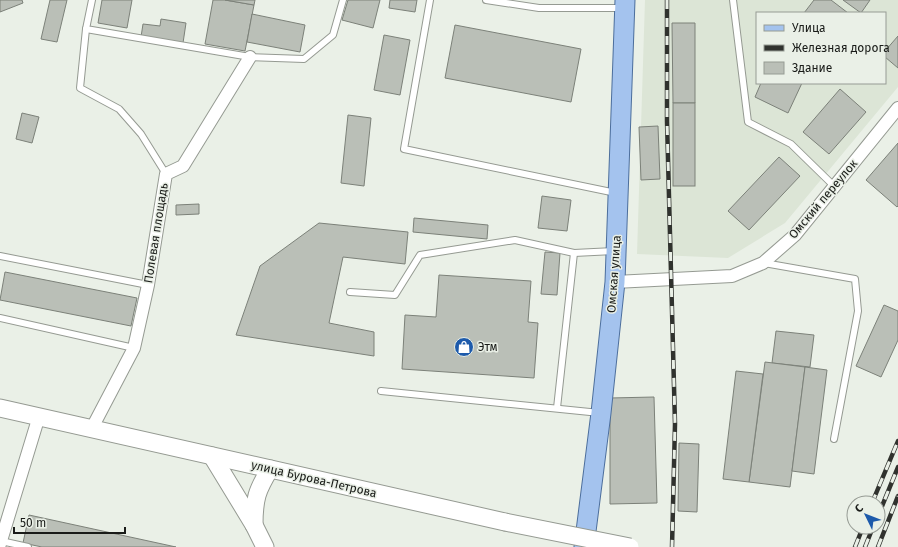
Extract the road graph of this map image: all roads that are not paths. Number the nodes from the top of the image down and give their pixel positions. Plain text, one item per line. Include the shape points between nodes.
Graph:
1 (92, 0) edge
2 (343, 0) edge
3 (430, 0) edge
4 (486, 0) edge
5 (733, 0) edge
6 (625, 4) edge
7 (86, 29) junction
8 (250, 57) junction
9 (898, 108) edge
10 (166, 174) junction
11 (834, 186) junction
12 (618, 193) junction
13 (616, 251) junction
14 (574, 253) junction
15 (0, 256) edge
16 (763, 263) junction
17 (615, 282) junction
18 (148, 285) junction
19 (350, 292) dead end
20 (0, 318) edge
21 (134, 348) junction
22 (381, 391) dead end
23 (0, 408) edge
24 (557, 408) junction
25 (601, 413) junction
26 (39, 416) junction
27 (92, 428) junction
28 (834, 439) dead end
29 (212, 456) junction
30 (270, 468) junction
31 (254, 526) junction
32 (1, 542) edge
33 (26, 547) edge
34 (265, 547) edge
35 (584, 547) edge
36 (630, 547) edge

1 - 7 lane
2 - 8 lane via 333,35 304,59
3 - 12 lane via 404,149
4 - 6 lane via 539,8
5 - 11 lane via 748,122 791,144
6 - 12 main road, Омская улица
7 - 8 lane
7 - 10 lane via 80,88 119,108 141,134
8 - 10 street, Полевая площадь via 183,166
9 - 11 street, Омский переулок
10 - 18 street, Полевая площадь
11 - 16 street, Омский переулок via 795,235
12 - 13 main road, Омская улица
13 - 14 lane
13 - 17 main road, Омская улица
14 - 19 lane via 515,240 420,255 395,295
14 - 24 lane
15 - 18 lane
16 - 17 street, Омский переулок via 732,276
16 - 28 lane via 855,279 858,311
17 - 25 main road, Омская улица
18 - 21 street, Полевая площадь
20 - 21 lane
21 - 27 street, Полевая площадь
22 - 24 lane
23 - 26 main road, улица Бурова-Петрова
24 - 25 lane
25 - 35 main road, Омская улица
26 - 27 main road, улица Бурова-Петрова
26 - 32 street
27 - 29 main road, улица Бурова-Петрова
29 - 30 main road, улица Бурова-Петрова
29 - 31 main road
30 - 31 main road via 260,485 254,505
30 - 36 main road, улица Бурова-Петрова, bridge via 505,522
31 - 34 main road
32 - 33 lane

